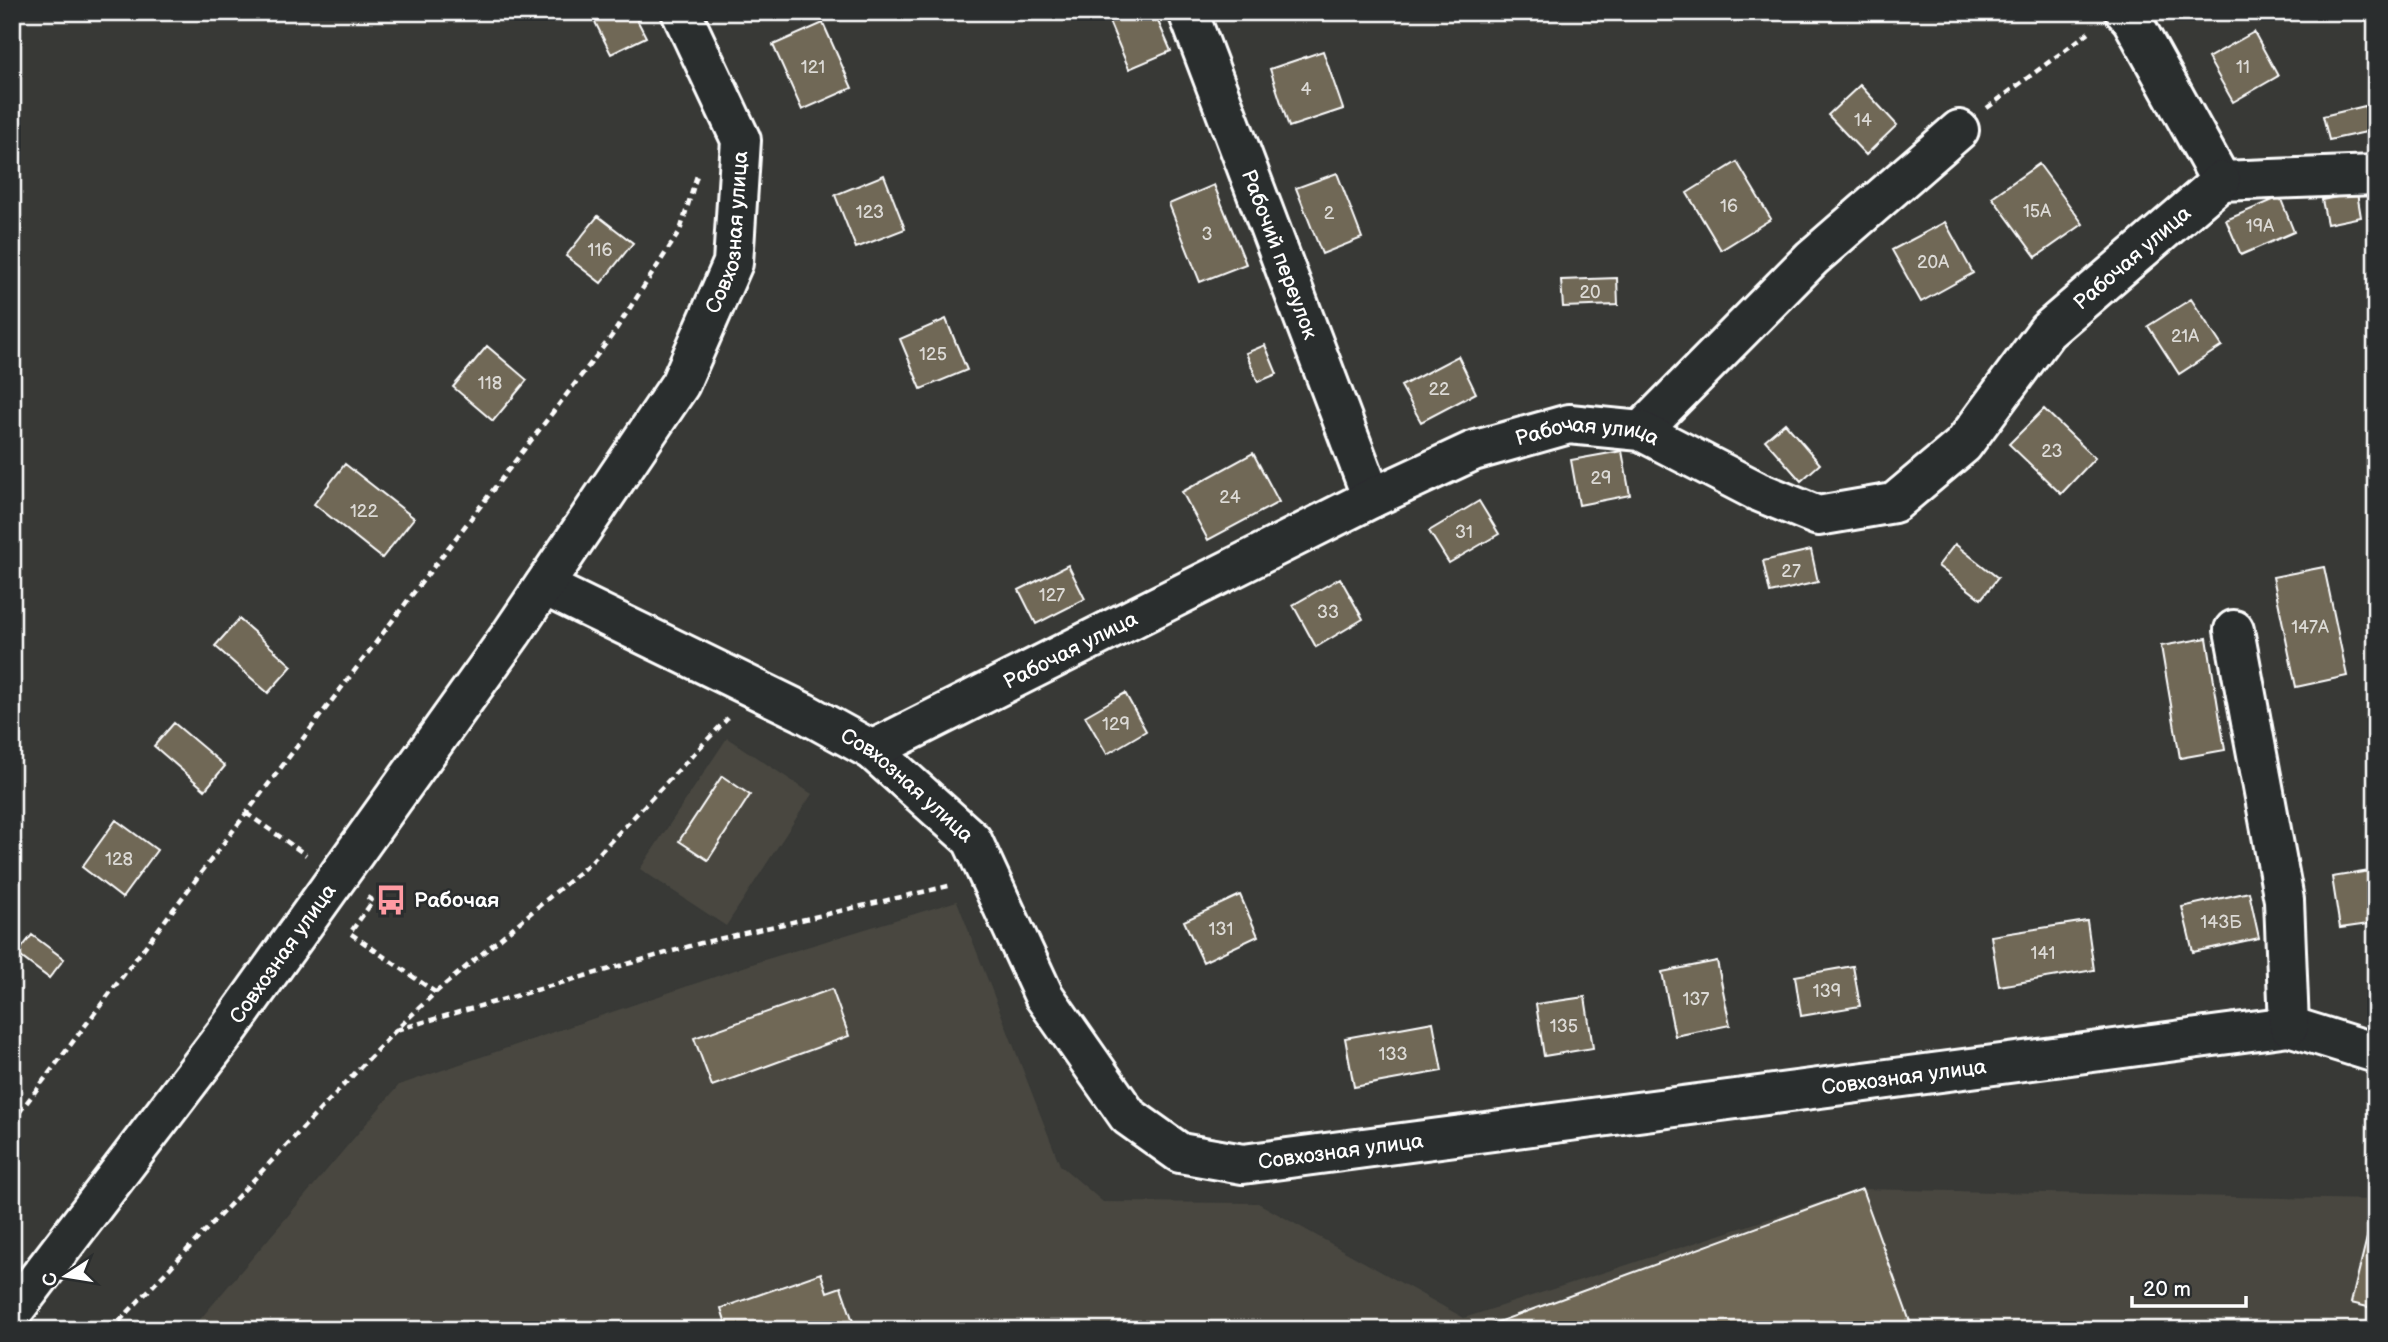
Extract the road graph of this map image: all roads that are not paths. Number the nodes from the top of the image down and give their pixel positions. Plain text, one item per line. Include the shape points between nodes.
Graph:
1 (681, 12) edge
2 (1188, 12) edge
3 (2109, 21) edge
4 (1959, 130) road end
5 (2376, 175) edge
6 (2221, 181) junction
7 (1641, 431) junction
8 (1372, 498) junction
9 (544, 586) junction
10 (2234, 630) dead end
11 (872, 750) junction
12 (2289, 1026) junction
13 (2376, 1053) edge
14 (12, 1313) edge

1 - 9 street, Совхозная улица via 741,140 733,263 680,384
2 - 8 street, Рабочий переулок
3 - 6 street
4 - 7 street via 1812,258
5 - 6 street
6 - 7 street, Рабочая улица via 2047,331 1964,445 1894,503 1818,516 1757,491
7 - 8 street, Рабочая улица via 1569,424 1473,451
8 - 11 street, Рабочая улица
9 - 11 street, Совхозная улица
9 - 14 street, Совхозная улица via 225,1034
10 - 12 street via 2284,900
11 - 12 street, Совхозная улица via 972,841 1044,996 1128,1116 1180,1153 1243,1164
12 - 13 street, Совхозная улица

